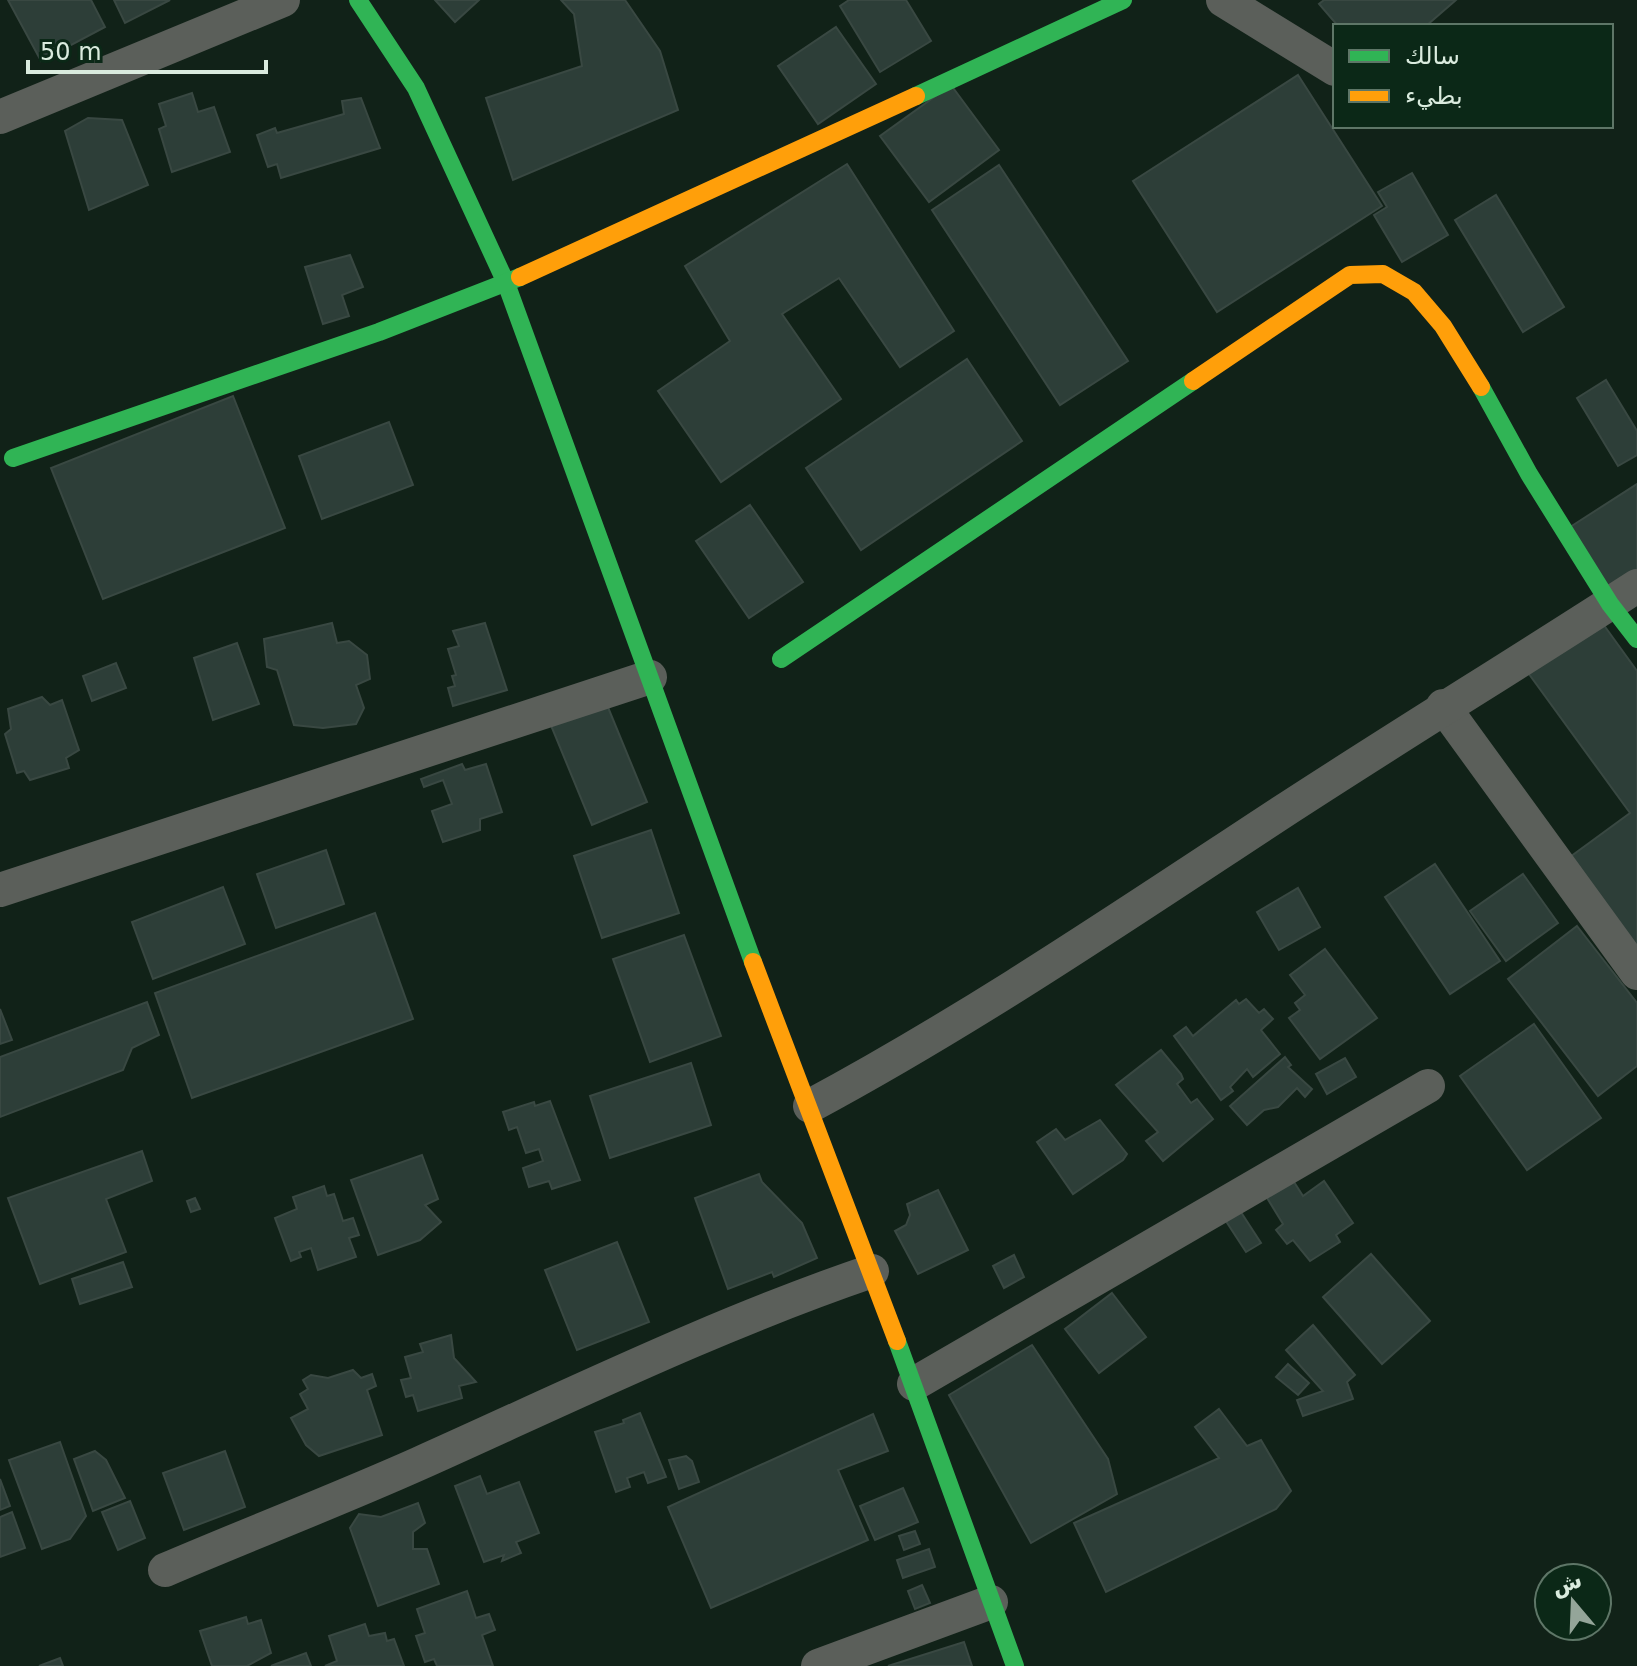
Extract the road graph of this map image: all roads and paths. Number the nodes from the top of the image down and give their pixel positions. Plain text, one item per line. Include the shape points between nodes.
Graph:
1 (283, 0) edge
2 (358, 0) edge
3 (1123, 0) edge
4 (1223, 0) edge
5 (1333, 68) edge
6 (0, 117) edge
7 (506, 283) junction
8 (13, 458) dead end
9 (1624, 595) edge
10 (1637, 639) edge
11 (781, 659) dead end
12 (650, 677) junction
13 (1443, 706) junction
14 (0, 890) edge
15 (1637, 973) edge
16 (1428, 1086) dead end
17 (810, 1106) junction
18 (872, 1271) junction
19 (914, 1384) junction
20 (165, 1570) dead end
21 (991, 1602) junction
22 (818, 1666) edge
23 (1015, 1666) edge

1 - 6 street
2 - 7 street via 416,88
3 - 7 street
4 - 5 street
7 - 8 street
7 - 12 street
9 - 10 street
9 - 11 street via 1529,474 1443,326 1414,292 1383,274 1350,275
9 - 13 street
12 - 14 street
12 - 17 street
13 - 15 street
13 - 17 street via 940,1033
16 - 19 street
17 - 18 street
18 - 19 street
18 - 20 street via 712,1330 417,1464
19 - 21 street
21 - 22 street
21 - 23 street

